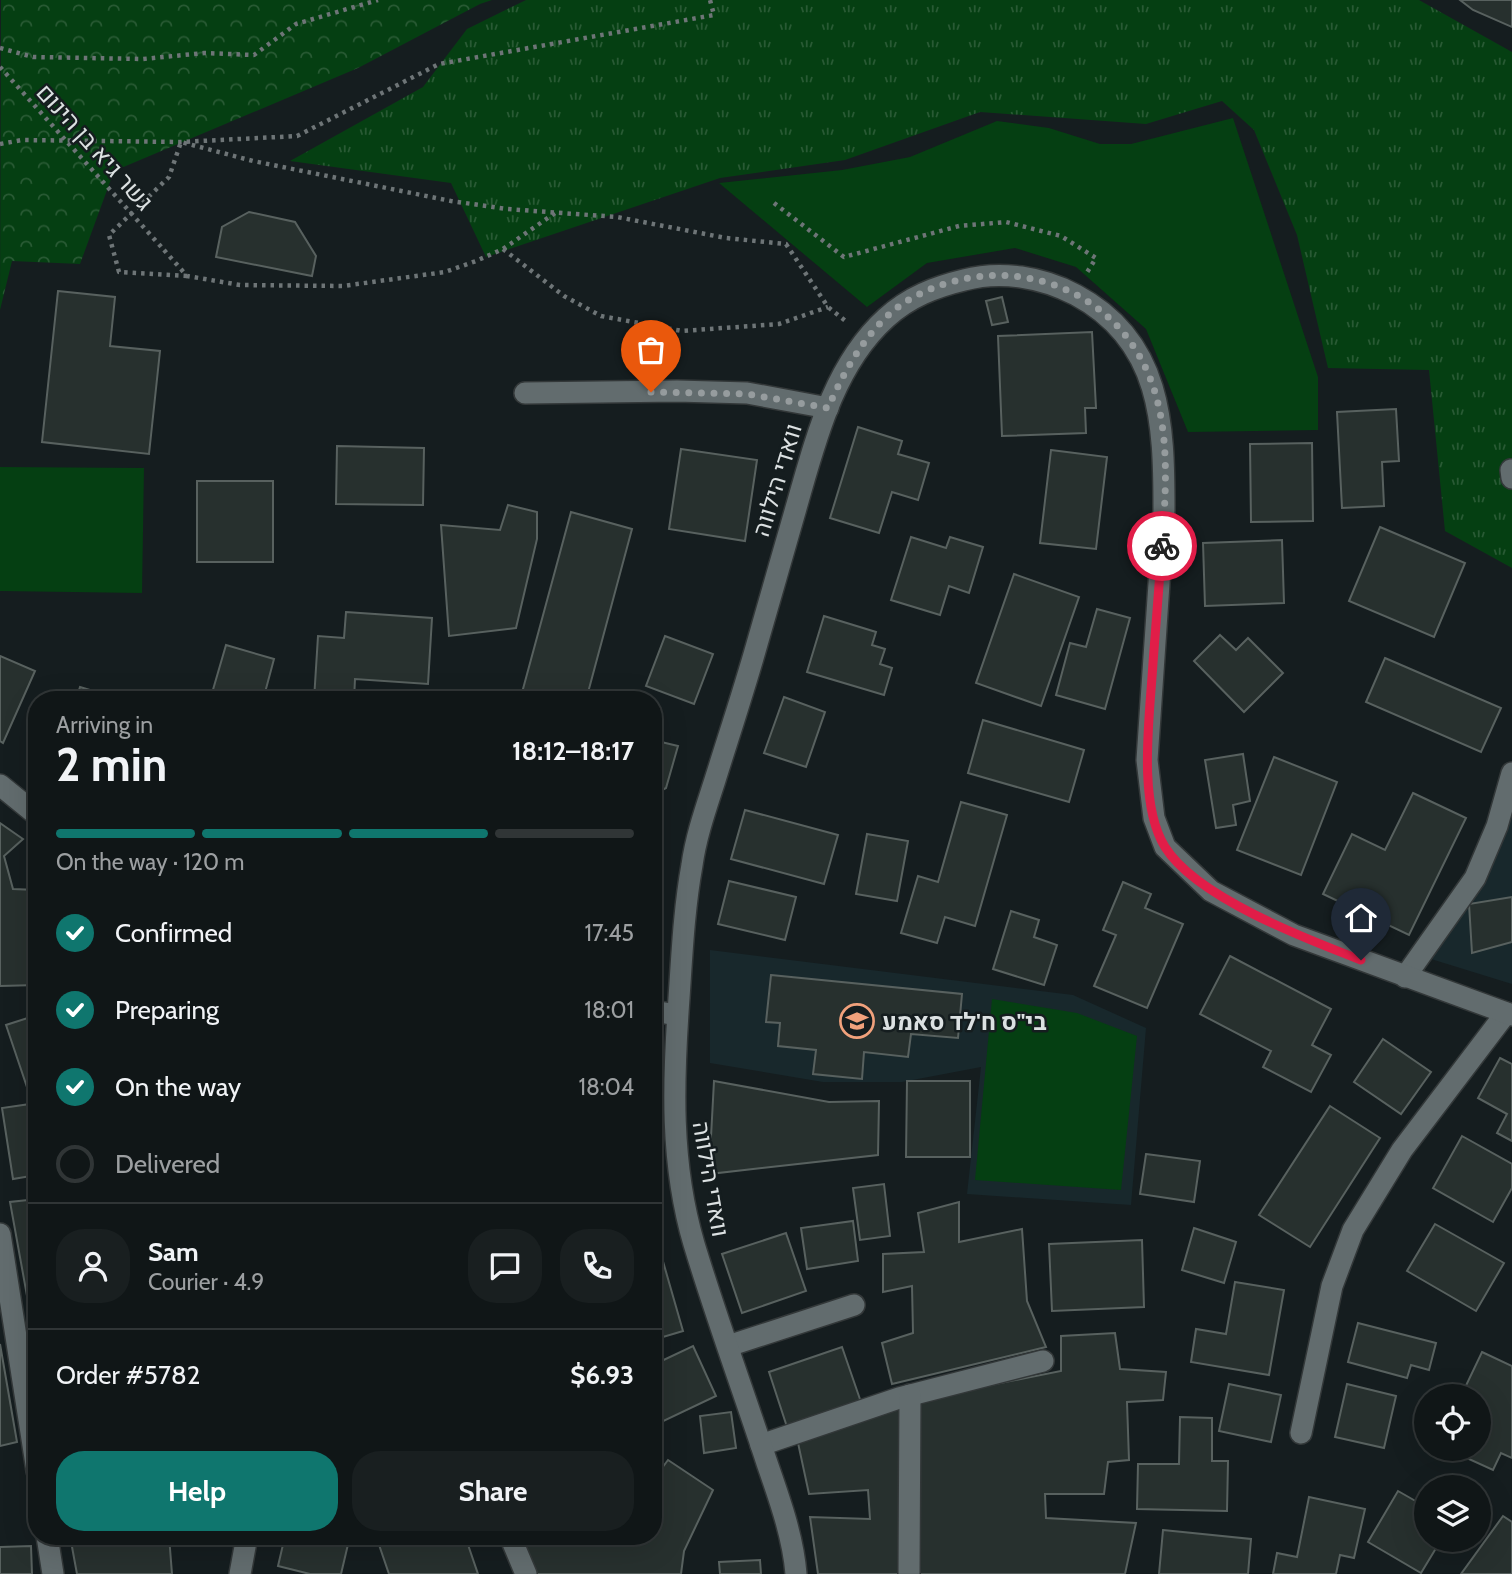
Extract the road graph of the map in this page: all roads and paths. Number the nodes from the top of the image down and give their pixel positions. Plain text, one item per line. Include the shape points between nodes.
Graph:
1 (378, 0) edge
2 (710, 0) edge
3 (0, 48) edge
4 (0, 67) edge
5 (181, 142) junction
6 (0, 144) edge
7 (774, 204) dead end
8 (556, 212) junction
9 (503, 249) junction
10 (187, 276) junction
11 (1074, 294) junction
12 (828, 307) junction
13 (867, 340) junction
14 (525, 393) dead end
15 (828, 408) junction
16 (1511, 470) edge
17 (1512, 478) edge
18 (1512, 774) edge
19 (0, 786) edge
20 (28, 808) edge
21 (1405, 977) junction
22 (662, 1012) edge
23 (1509, 1014) edge
24 (677, 1015) junction
25 (0, 1234) edge
26 (854, 1305) dead end
27 (729, 1346) junction
28 (1042, 1361) dead end
29 (910, 1395) junction
30 (28, 1413) edge
31 (1301, 1433) dead end
32 (761, 1445) junction
33 (48, 1545) edge
34 (245, 1545) edge
35 (514, 1545) edge
36 (53, 1574) edge
37 (240, 1574) edge
38 (526, 1574) edge
39 (796, 1574) edge
40 (909, 1574) edge

1 - 3 path via 296,24 254,55 204,53 143,60 33,57
2 - 5 path via 714,15 439,64 298,136
4 - 10 path, גשר גיא בן הינום, bridge
5 - 6 path via 22,140
5 - 8 path via 426,196
5 - 10 path via 169,177 109,235 119,272
7 - 11 path via 844,257 959,226 1006,222 1061,236 1096,258
8 - 9 path
8 - 12 path via 786,244
9 - 10 path via 445,271 343,286 240,285
9 - 12 path via 564,296 601,316 682,331 779,324
11 - 13 street, וואדי הילווה via 1032,278 975,277 909,300
11 - 21 street, וואדי הילווה via 1110,318 1135,348 1148,373 1164,436 1164,510 1147,760 1154,818 1165,846 1211,891 1294,934
12 - 13 path
13 - 15 street, וואדי הילווה
14 - 15 street via 747,394
15 - 24 street, וואדי הילווה via 704,813 692,864
16 - 17 street
18 - 21 street via 1475,878
19 - 20 street
21 - 23 street, וואדי הילווה
22 - 24 street
23 - 31 street via 1402,1150 1353,1230 1332,1286
24 - 27 street, וואדי הילווה via 674,1118 680,1185 693,1241
25 - 30 street
26 - 27 street
27 - 32 street, וואדי הילווה
28 - 29 street
29 - 32 street
29 - 40 street
32 - 39 street, וואדי הילווה
33 - 36 street
34 - 37 street
35 - 38 street

